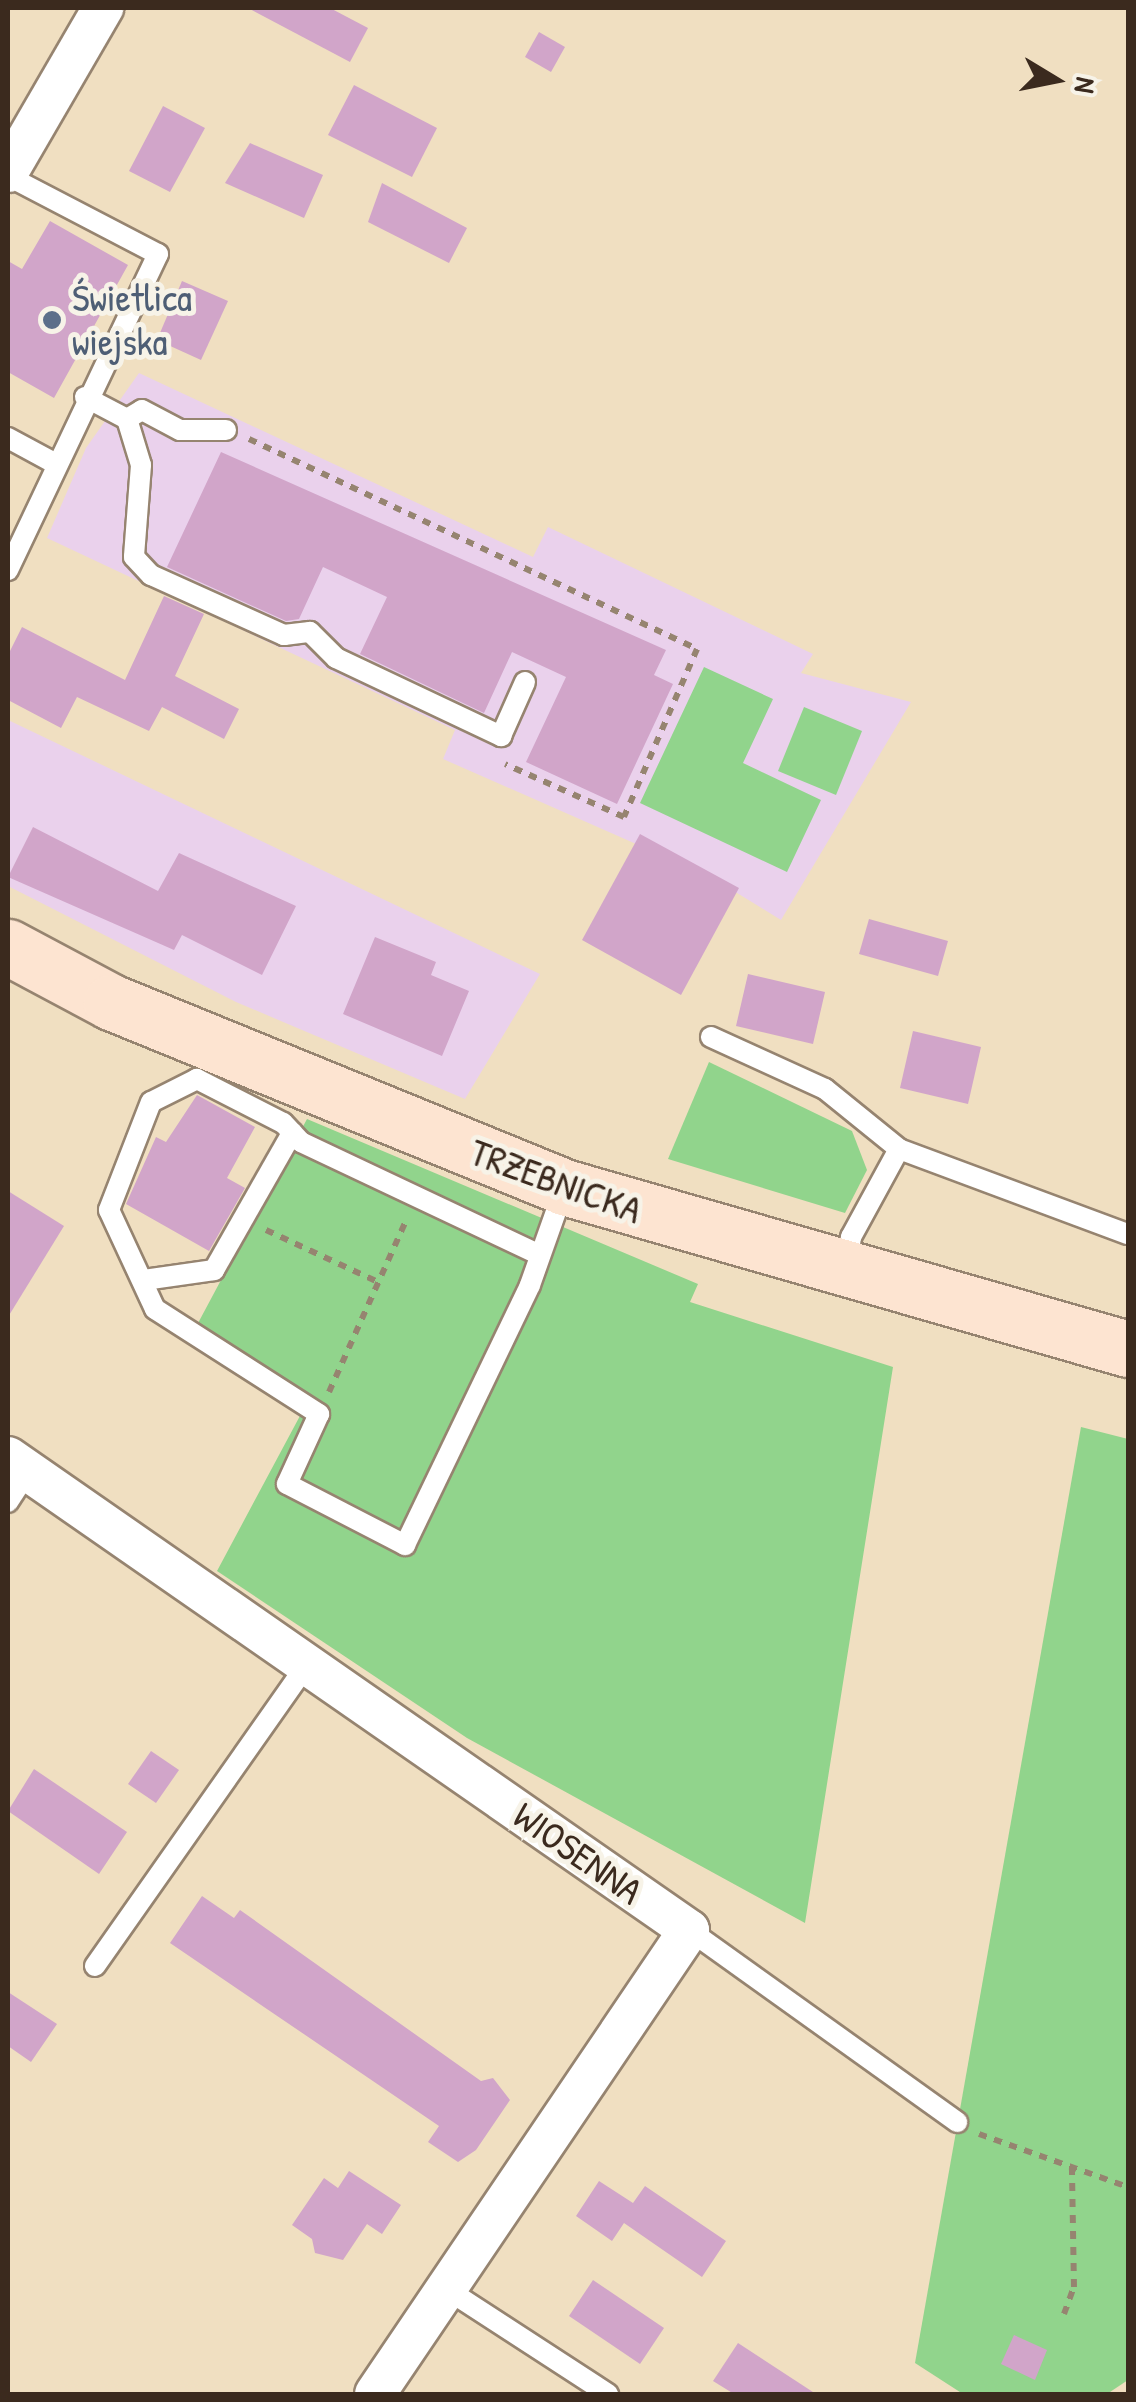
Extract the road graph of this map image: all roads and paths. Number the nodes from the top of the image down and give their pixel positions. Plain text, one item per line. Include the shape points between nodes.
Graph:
1 (103, 8) edge
2 (8, 174) edge
3 (85, 398) junction
4 (127, 419) junction
5 (226, 430) joint
6 (8, 438) edge
7 (56, 464) junction
8 (8, 570) edge
9 (525, 682) dead end
10 (501, 736) junction
11 (8, 947) edge
12 (711, 1037) dead end
13 (292, 1133) junction
14 (899, 1149) junction
15 (564, 1187) junction
16 (416, 1196) junction
17 (244, 1219) junction
18 (1128, 1234) edge
19 (540, 1255) junction
20 (847, 1274) junction
21 (144, 1280) junction
22 (378, 1282) junction
23 (1128, 1349) edge
24 (318, 1414) junction
25 (14, 1477) edge
26 (308, 1664) junction
27 (689, 1930) junction
28 (95, 1966) dead end
29 (958, 2122) joint
30 (1072, 2168) junction
31 (1128, 2186) edge
32 (448, 2290) junction
33 (1064, 2314) dead end
34 (376, 2394) edge
35 (608, 2394) edge

1 - 2 street
2 - 3 lane via 158,254
3 - 4 lane
3 - 7 lane
4 - 5 lane via 142,410 180,430
4 - 10 lane via 140,465 134,557 151,575 284,635 310,632 336,658
5 - 10 path via 697,649 624,817 490,757
6 - 7 lane
7 - 8 lane
9 - 10 lane
11 - 15 main road, TRZEBNICKA via 111,1002
12 - 14 lane via 825,1089
13 - 16 lane
13 - 17 lane
13 - 21 lane via 197,1079 150,1102 109,1210
14 - 18 lane
14 - 20 lane via 851,1237
15 - 19 lane
15 - 20 main road, TRZEBNICKA
16 - 19 lane
16 - 22 path
17 - 21 lane via 214,1270
17 - 22 path
19 - 24 lane via 406,1545 286,1484
20 - 23 main road, TRZEBNICKA
21 - 24 lane via 156,1310 188,1335
22 - 24 path
25 - 26 street, WIOSENNA
26 - 27 street, WIOSENNA
26 - 28 lane
27 - 29 lane
27 - 32 street
29 - 30 path
30 - 31 path
30 - 33 path via 1074,2287
32 - 34 street
32 - 35 lane

